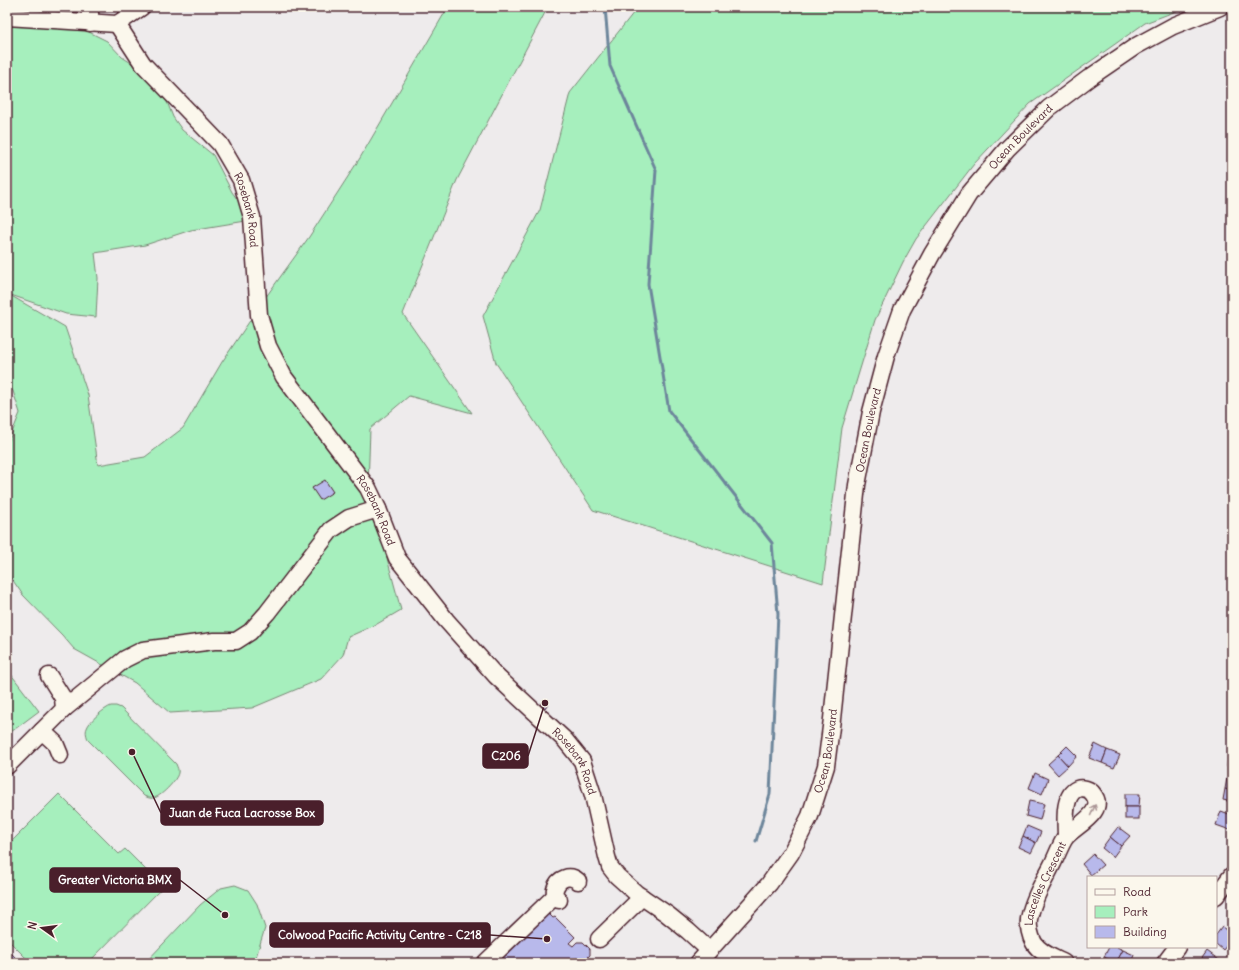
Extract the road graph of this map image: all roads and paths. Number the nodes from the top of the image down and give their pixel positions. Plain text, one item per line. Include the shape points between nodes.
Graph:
1 (90, 7) edge
2 (142, 7) edge
3 (1220, 7) edge
4 (7, 17) edge
5 (90, 23) junction
6 (117, 24) junction
7 (378, 509) junction
8 (49, 676) dead end
9 (64, 709) junction
10 (42, 731) junction
11 (60, 754) dead end
12 (7, 766) edge
13 (1066, 837) dead end
14 (1232, 875) edge
15 (578, 882) dead end
16 (1217, 895) edge
17 (642, 897) junction
18 (599, 940) dead end
19 (1176, 948) edge
20 (709, 950) junction
21 (485, 963) edge
22 (698, 963) edge
23 (1064, 963) edge
24 (1164, 963) edge

1 - 5 street
2 - 6 street
3 - 20 street, Ocean Boulevard via 1173,26 1136,46 1049,108 1007,149 969,194 928,261 902,310 871,412 857,485 826,766 810,816 791,853 769,884
4 - 5 street
5 - 6 street
6 - 7 street, Rosebank Road via 142,64 220,144 241,180 252,217 259,315 268,346 284,377 368,488
7 - 9 street via 349,518 331,530 250,632 236,641 214,641 143,650 124,659
7 - 17 street, Rosebank Road via 397,558 446,620 496,676 565,740 582,761 610,867
8 - 9 street via 63,698
9 - 10 street
10 - 11 street via 55,743
10 - 12 street
13 - 23 street, Lascelles Crescent via 1038,894 1029,921 1034,943
14 - 16 street
15 - 21 street via 570,877 558,882 555,889 557,898
17 - 18 street
17 - 20 street, Rosebank Road via 667,914
19 - 24 street
20 - 22 street, Ocean Boulevard

